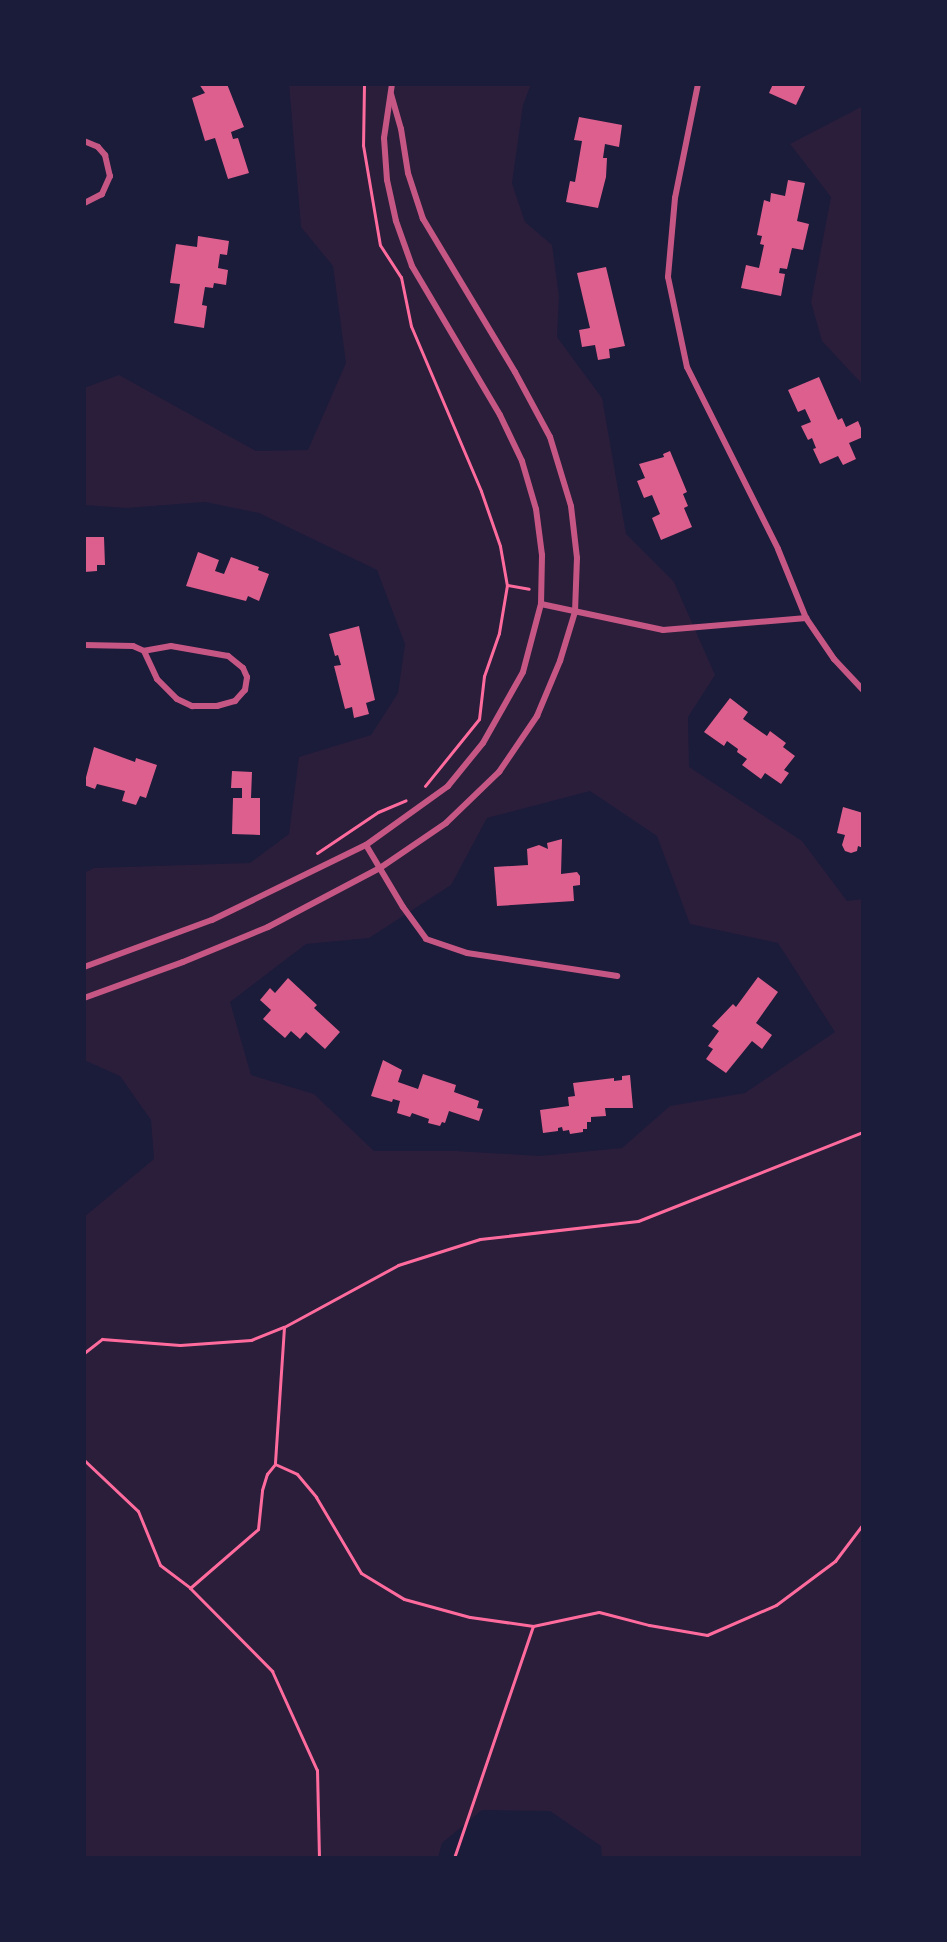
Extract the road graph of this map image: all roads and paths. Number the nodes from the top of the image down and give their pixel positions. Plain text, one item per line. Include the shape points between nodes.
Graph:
1 (364, 84) edge
2 (392, 84) edge
3 (698, 84) edge
4 (391, 94) junction
5 (84, 141) edge
6 (84, 203) edge
7 (507, 585) junction
8 (542, 591) junction
9 (541, 604) junction
10 (575, 612) junction
11 (806, 618) junction
12 (84, 645) edge
13 (144, 651) junction
14 (863, 690) edge
15 (419, 794) dead end
16 (409, 798) dead end
17 (366, 845) junction
18 (315, 855) dead end
19 (380, 868) junction
20 (84, 967) edge
21 (617, 976) dead end
22 (84, 998) edge
23 (863, 1132) edge
24 (284, 1327) junction
25 (84, 1353) edge
26 (84, 1460) edge
27 (275, 1464) junction
28 (862, 1526) edge
29 (190, 1588) junction
30 (533, 1626) junction
31 (319, 1858) edge
32 (454, 1858) edge

1 - 7 path via 363,145 380,245 401,277 411,326 481,491 500,546
2 - 4 street
3 - 11 street via 675,198 668,278 687,367 778,549
4 - 8 street via 384,138 387,180 396,221 412,266 500,415 522,461 536,509
4 - 10 street via 408,173 423,219 550,437 571,506 577,558
5 - 6 street via 105,155 110,176 102,194
7 - 8 path
7 - 15 path via 499,633 484,676 479,719
8 - 9 street
9 - 10 street
9 - 17 street via 523,672 483,743 448,786
10 - 11 street via 663,630
10 - 19 street via 537,716 499,772 446,823
11 - 14 street via 834,659
12 - 13 street via 133,645
13 - 13 street via 157,679 177,699 192,706 235,701 245,690 247,677 243,668 228,656 171,646
16 - 18 path via 378,812
17 - 19 street
17 - 20 street via 212,920
19 - 21 street via 426,939 467,953
19 - 22 street via 267,927
23 - 24 path via 638,1221 480,1239 398,1265
24 - 25 path via 251,1340 180,1345 102,1339
24 - 27 path
26 - 29 path via 138,1511 160,1565
27 - 29 path via 262,1490 258,1529
27 - 30 path via 297,1474 361,1573 404,1599 470,1617
28 - 30 path via 835,1561 776,1605 707,1635 599,1612
29 - 31 path via 272,1671 317,1770
30 - 32 path

